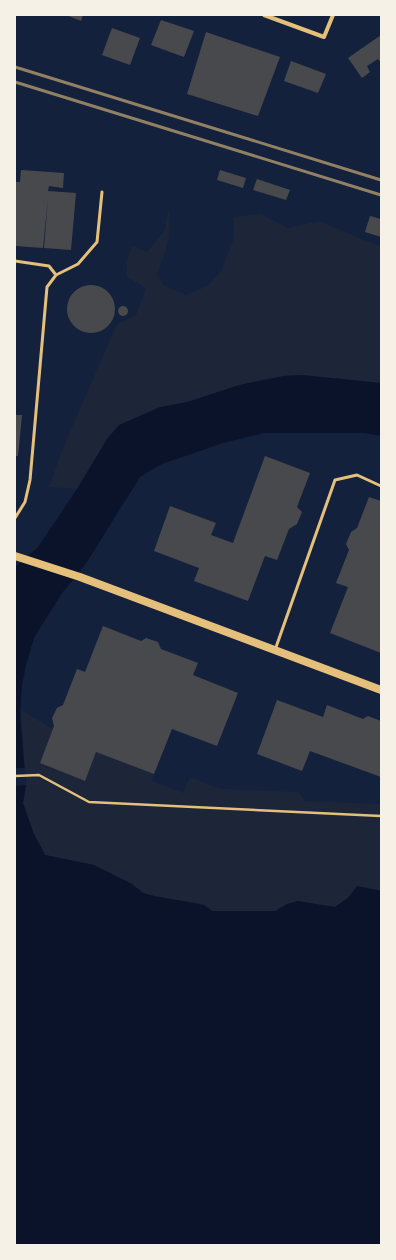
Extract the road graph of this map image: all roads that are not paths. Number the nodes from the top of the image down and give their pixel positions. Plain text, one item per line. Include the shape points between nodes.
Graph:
1 (264, 15) edge
2 (333, 15) edge
3 (102, 192) dead end
4 (15, 262) edge
5 (56, 276) junction
6 (381, 486) edge
7 (15, 518) edge
8 (15, 556) edge
9 (274, 650) junction
10 (381, 690) edge

1 - 2 street via 324,37
3 - 5 lane via 97,242 78,264
4 - 5 lane via 49,266
5 - 7 lane via 47,287 30,480 25,502
6 - 9 lane via 357,475 335,480
8 - 9 main road via 80,577
9 - 10 main road

